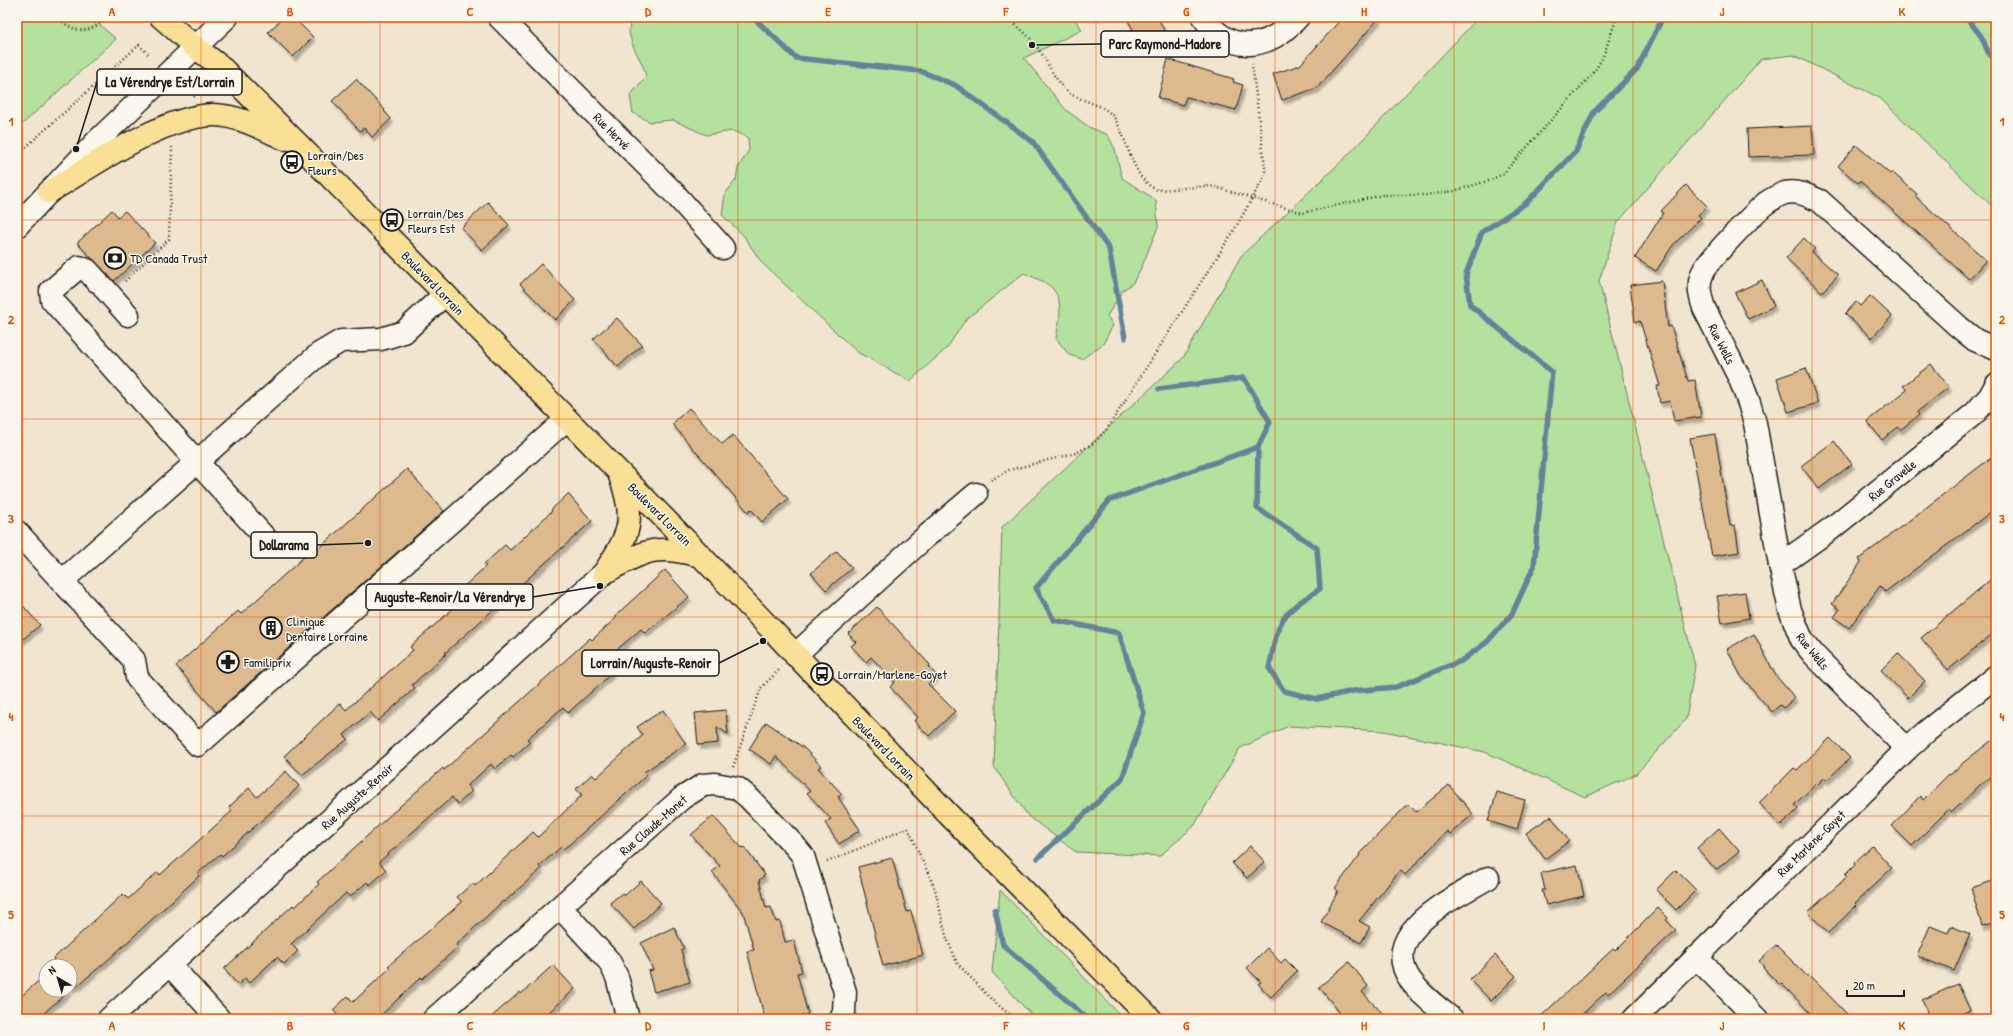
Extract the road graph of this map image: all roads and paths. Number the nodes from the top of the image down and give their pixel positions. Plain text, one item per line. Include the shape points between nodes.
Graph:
1 (56, 17) edge
2 (108, 17) edge
3 (161, 17) edge
4 (227, 17) edge
5 (499, 17) edge
6 (1006, 17) edge
7 (1203, 17) edge
8 (1298, 17) edge
9 (1617, 17) edge
10 (1250, 44) junction
11 (195, 47) junction
12 (148, 54) dead end
13 (201, 89) dead end
14 (191, 100) dead end
15 (173, 125) junction
16 (299, 145) junction
17 (17, 155) edge
18 (49, 192) junction
19 (1253, 199) junction
20 (17, 226) edge
21 (723, 248) dead end
22 (104, 288) junction
23 (445, 294) junction
24 (128, 315) dead end
25 (1996, 349) edge
26 (1996, 385) edge
27 (567, 419) junction
28 (196, 462) junction
29 (619, 472) junction
30 (976, 494) joint
31 (17, 532) edge
32 (267, 540) dead end
33 (701, 556) junction
34 (1780, 565) junction
35 (604, 573) junction
36 (62, 581) junction
37 (795, 655) junction
38 (1996, 676) edge
39 (1907, 749) junction
40 (726, 785) junction
41 (808, 870) junction
42 (1488, 878) dead end
43 (560, 907) junction
44 (1696, 957) junction
45 (170, 965) junction
46 (109, 1019) edge
47 (219, 1019) edge
48 (434, 1019) edge
49 (628, 1019) edge
50 (842, 1019) edge
51 (1015, 1019) edge
52 (1151, 1019) edge
53 (1452, 1019) edge
54 (1634, 1019) edge
55 (1756, 1019) edge

1 - 2 path via 69,28 79,30 90,29
3 - 11 main road, Boulevard Lorrain
4 - 11 street
5 - 21 street, Rue Hervé via 674,193
6 - 19 path via 1035,43 1063,87 1076,97 1110,112 1116,120 1138,172 1149,187 1158,190 1211,186
7 - 10 street via 1226,39
8 - 10 street via 1274,38
9 - 19 path via 1603,57 1594,72 1510,168 1488,181 1454,191 1426,195 1382,195 1365,198 1303,214
10 - 19 path via 1265,166 1264,175
11 - 16 main road, Boulevard Lorrain via 220,66
11 - 18 street via 96,141
12 - 17 path via 139,45
13 - 14 path
15 - 16 main road via 214,115 255,125
15 - 18 main road via 123,148
15 - 22 path via 169,239
16 - 23 main road, Boulevard Lorrain
18 - 20 street
19 - 30 path via 1107,429 1094,443 1076,453 1009,470 996,476
22 - 24 street
22 - 28 street via 87,270 79,267 51,291 52,300
23 - 27 main road, Boulevard Lorrain
23 - 28 street via 404,332 381,339 341,341 319,354
25 - 34 street, Rue Wells via 1975,340 1959,327 1820,201 1798,192 1786,193 1767,203 1703,272 1700,296 1749,403
26 - 34 street, Rue Gravelle via 1975,413 1832,528
27 - 29 main road, Boulevard Lorrain
27 - 36 street via 198,745 137,678 134,660
28 - 32 street
28 - 36 street
29 - 33 main road, Boulevard Lorrain
29 - 35 main road via 627,494 630,526 624,542
30 - 37 street
31 - 36 street
33 - 35 main road via 660,548 633,557
33 - 37 main road, Boulevard Lorrain
34 - 39 street, Rue Wells via 1790,610 1802,640
35 - 45 street, Rue Auguste-Renoir
37 - 40 path via 761,688
37 - 52 main road, Boulevard Lorrain
38 - 39 street, Rue Marlene-Goyet
39 - 44 street, Rue Marlene-Goyet
40 - 41 street, Rue Claude-Monet via 737,788 748,797 795,846 803,856
40 - 43 street, Rue Claude-Monet via 703,786 682,798
41 - 50 street, Rue Claude-Monet via 845,992
41 - 51 path via 908,828 935,889 946,936 957,963 991,999
42 - 53 street via 1431,912 1409,933 1402,958 1410,980
43 - 48 street, Rue Claude-Monet
43 - 49 street via 609,961 617,977
44 - 54 street, Rue Marlene-Goyet
44 - 55 street
45 - 46 street, Rue Auguste-Renoir
45 - 47 street

